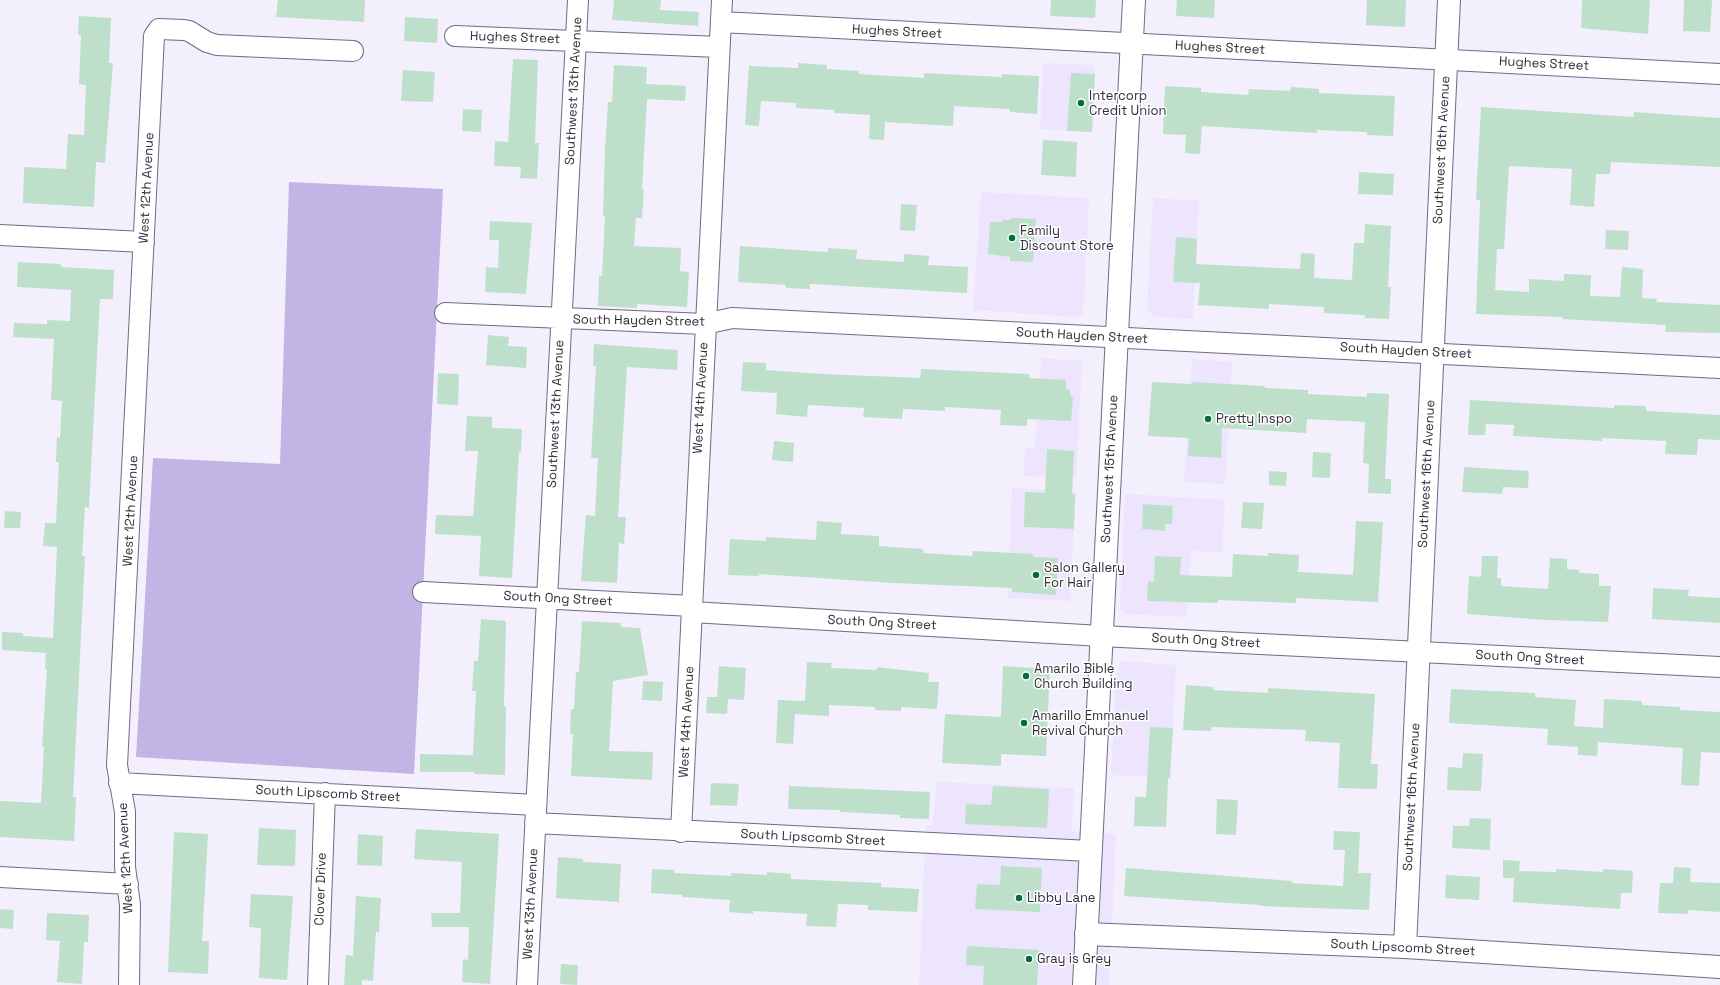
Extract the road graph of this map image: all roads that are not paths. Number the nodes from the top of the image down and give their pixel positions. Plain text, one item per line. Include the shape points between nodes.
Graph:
1 (578, 0) edge
2 (722, 0) edge
3 (1134, 0) edge
4 (1449, 0) edge
5 (720, 22) junction
6 (455, 36) dead end
7 (576, 41) junction
8 (1132, 44) junction
9 (719, 47) junction
10 (353, 51) dead end
11 (1446, 60) junction
12 (1720, 74) edge
13 (0, 235) edge
14 (144, 242) junction
15 (445, 313) dead end
16 (561, 319) junction
17 (705, 324) junction
18 (1116, 338) junction
19 (1433, 352) junction
20 (1720, 368) edge
21 (423, 592) dead end
22 (547, 598) junction
23 (692, 609) junction
24 (1101, 636) junction
25 (1419, 652) junction
26 (1720, 667) edge
27 (120, 783) junction
28 (325, 793) junction
29 (536, 814) junction
30 (681, 832) junction
31 (1090, 851) junction
32 (0, 877) edge
33 (128, 884) junction
34 (1086, 934) junction
35 (1405, 947) junction
36 (1720, 967) edge
37 (129, 985) edge
38 (318, 985) edge
39 (527, 985) edge
40 (1084, 985) edge

1 - 7 street, Southwest 13th Avenue
2 - 5 street
3 - 8 street, Southwest 15th Avenue
4 - 11 street, Southwest 16th Avenue
5 - 8 street, Hughes Street
5 - 9 street, West 14th Avenue
6 - 7 street, Hughes Street
7 - 9 street, Hughes Street
7 - 16 street, Southwest 13th Avenue
8 - 11 street, Hughes Street
8 - 18 street, Southwest 15th Avenue
9 - 17 street, West 14th Avenue
10 - 14 street, West 12th Avenue via 217,45 189,31 159,29 154,36
11 - 12 street, Hughes Street
11 - 19 street, Southwest 16th Avenue
13 - 14 street
14 - 27 street, West 12th Avenue via 117,765
15 - 16 street, South Hayden Street
16 - 17 street, South Hayden Street
16 - 22 street, Southwest 13th Avenue
17 - 18 street, South Hayden Street via 732,318
17 - 23 street, West 14th Avenue
18 - 19 street, South Hayden Street
18 - 24 street, Southwest 15th Avenue
19 - 20 street, South Hayden Street
19 - 25 street, Southwest 16th Avenue
21 - 22 street, South Ong Street
22 - 23 street, South Ong Street
22 - 29 street, Southwest 13th Avenue
23 - 24 street, South Ong Street
23 - 30 street, West 14th Avenue
24 - 25 street, South Ong Street
24 - 31 street, Southwest 15th Avenue
25 - 26 street, South Ong Street
25 - 35 street, Southwest 16th Avenue
27 - 28 street, South Lipscomb Street
27 - 33 street, West 12th Avenue via 125,812
28 - 29 street, South Lipscomb Street
28 - 38 street, Clover Drive
29 - 30 street, South Lipscomb Street
29 - 39 street, West 13th Avenue
30 - 31 street, South Lipscomb Street
31 - 34 street, Southwest 15th Avenue
32 - 33 street
33 - 37 street, West 12th Avenue
34 - 35 street, South Lipscomb Street
34 - 40 street, Southwest 15th Avenue
35 - 36 street, South Lipscomb Street

